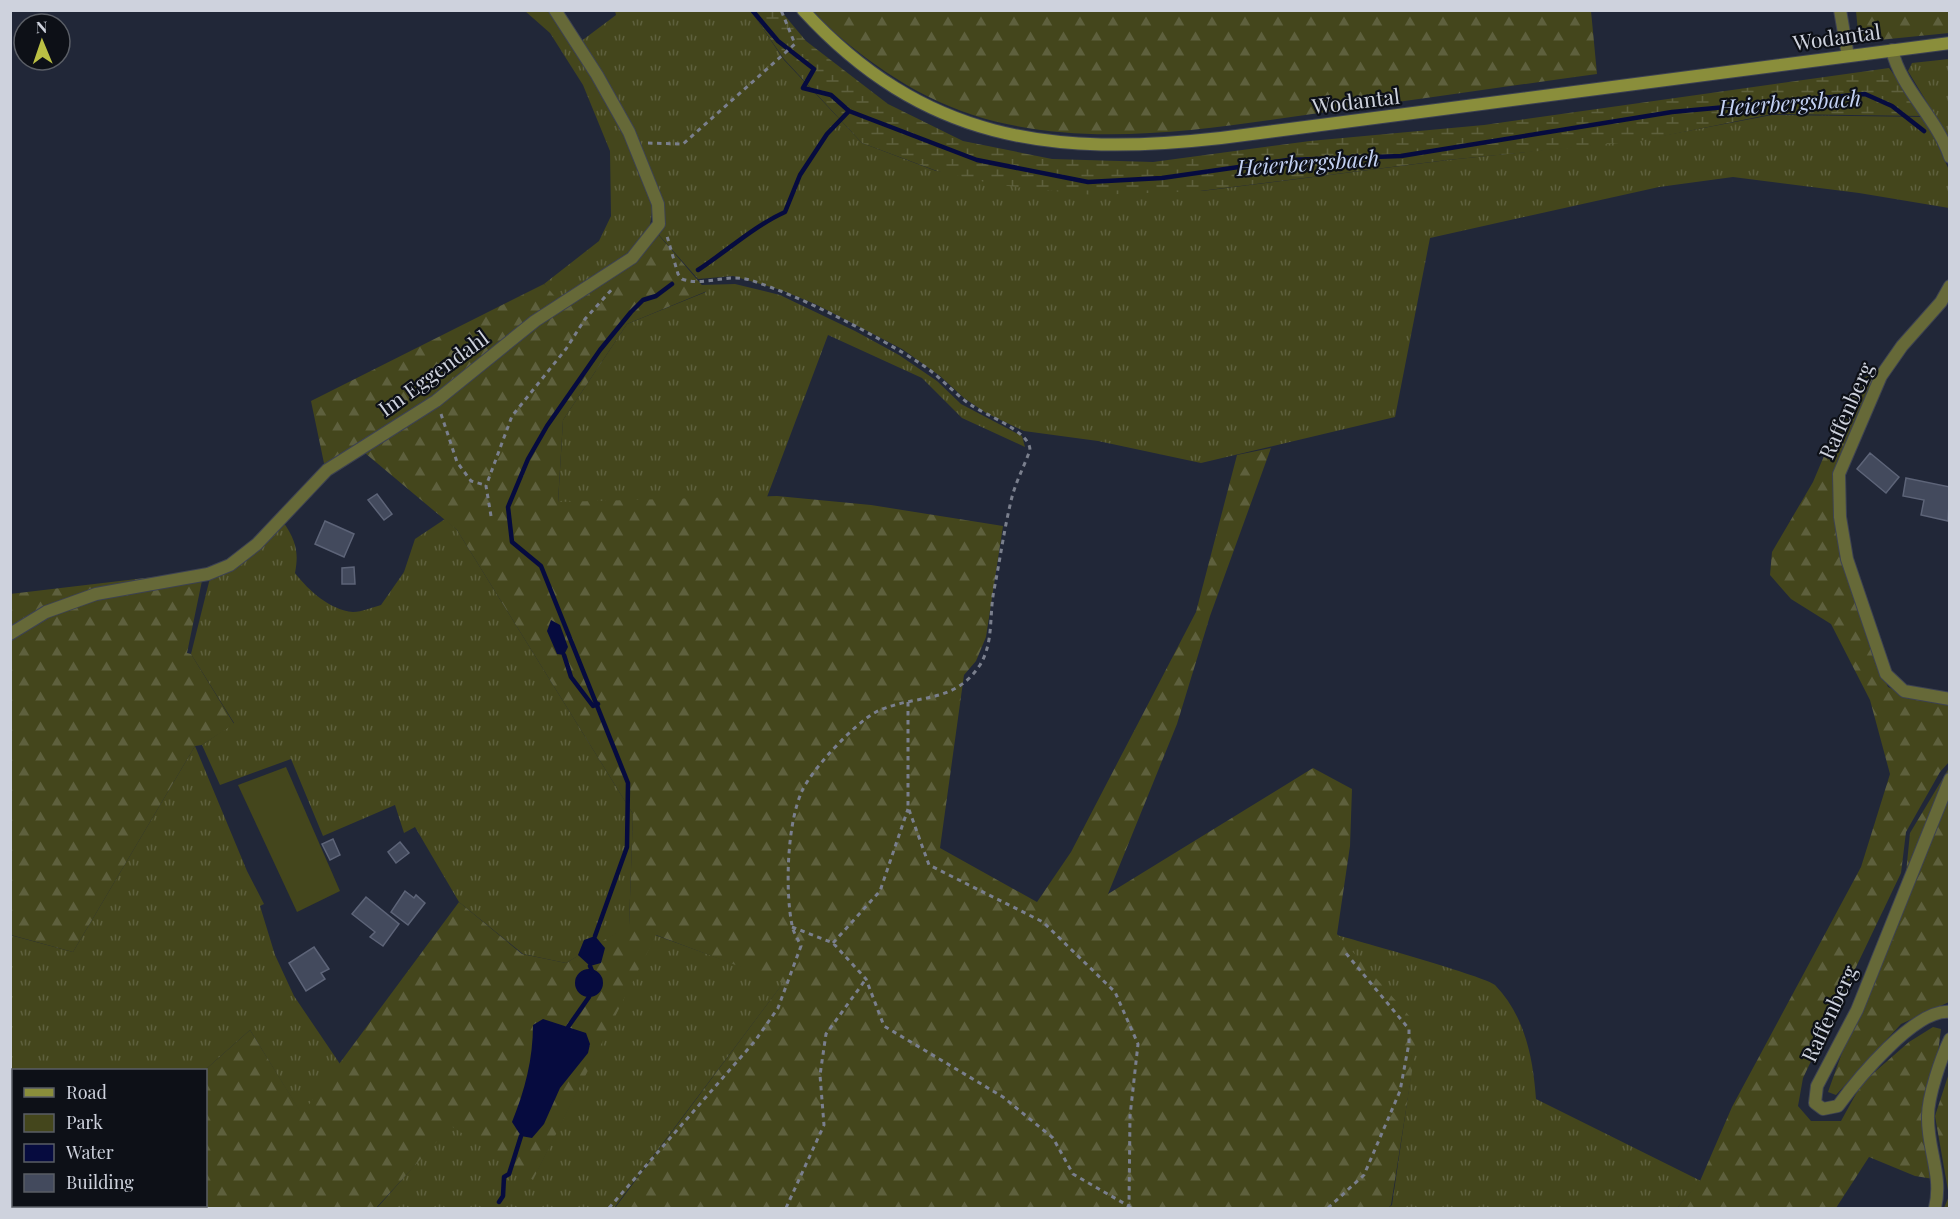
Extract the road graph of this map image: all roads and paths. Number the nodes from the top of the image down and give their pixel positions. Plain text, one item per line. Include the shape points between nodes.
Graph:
1 (555, 10) edge
2 (781, 10) edge
3 (803, 10) edge
4 (1840, 10) edge
5 (1950, 43) edge
6 (1892, 50) junction
7 (1848, 56) junction
8 (634, 142) junction
9 (1950, 157) edge
10 (660, 216) junction
11 (620, 281) dead end
12 (1950, 286) edge
13 (436, 400) junction
14 (486, 486) junction
15 (491, 516) dead end
16 (10, 634) edge
17 (1950, 699) edge
18 (908, 702) junction
19 (1950, 779) edge
20 (908, 807) junction
21 (792, 927) junction
22 (832, 943) junction
23 (1344, 951) dead end
24 (866, 979) junction
25 (1950, 1012) edge
26 (1950, 1039) edge
27 (1131, 1208) edge
28 (609, 1209) edge
29 (786, 1209) edge
30 (1328, 1209) edge
31 (1935, 1209) edge

1 - 8 street
2 - 8 path via 795,44 784,54 683,144
3 - 7 main road, Wodantal via 869,72 939,113 1011,135 1084,144 1189,141
4 - 7 street
5 - 6 main road, Wodantal
6 - 7 main road, Wodantal
6 - 9 street via 1895,63
8 - 10 street via 656,195
10 - 13 street, Im Eggendahl via 655,231 632,258 535,321
10 - 18 path via 682,279 737,277 782,292 922,364 961,398 1029,442 1030,450 1011,502 984,656 959,688
11 - 14 path via 585,318 566,349 512,416
12 - 17 street, Raffenberg via 1881,376 1839,474 1840,517 1847,559 1883,668 1904,692
13 - 14 path via 458,462 471,481
13 - 16 street, Im Eggendahl via 327,470 257,544 230,565 207,574 96,594 46,612
14 - 15 path
18 - 20 path
18 - 21 path via 877,712 853,729 802,790 793,822 788,892
19 - 25 street, Raffenberg via 1857,1010 1817,1086 1815,1103 1823,1109 1838,1106 1861,1075 1899,1037 1921,1021 1943,1011
20 - 22 path via 880,891
20 - 27 path via 929,865 1043,922 1114,992 1138,1044 1130,1116
21 - 22 path
21 - 28 path via 801,946 778,1008 755,1041
22 - 24 path
23 - 30 path via 1409,1029 1409,1043 1400,1090 1364,1175
24 - 27 path via 884,1026 1004,1097 1053,1138 1073,1174
24 - 29 path via 826,1034 820,1075 824,1125
26 - 31 street via 1928,1118 1939,1184

